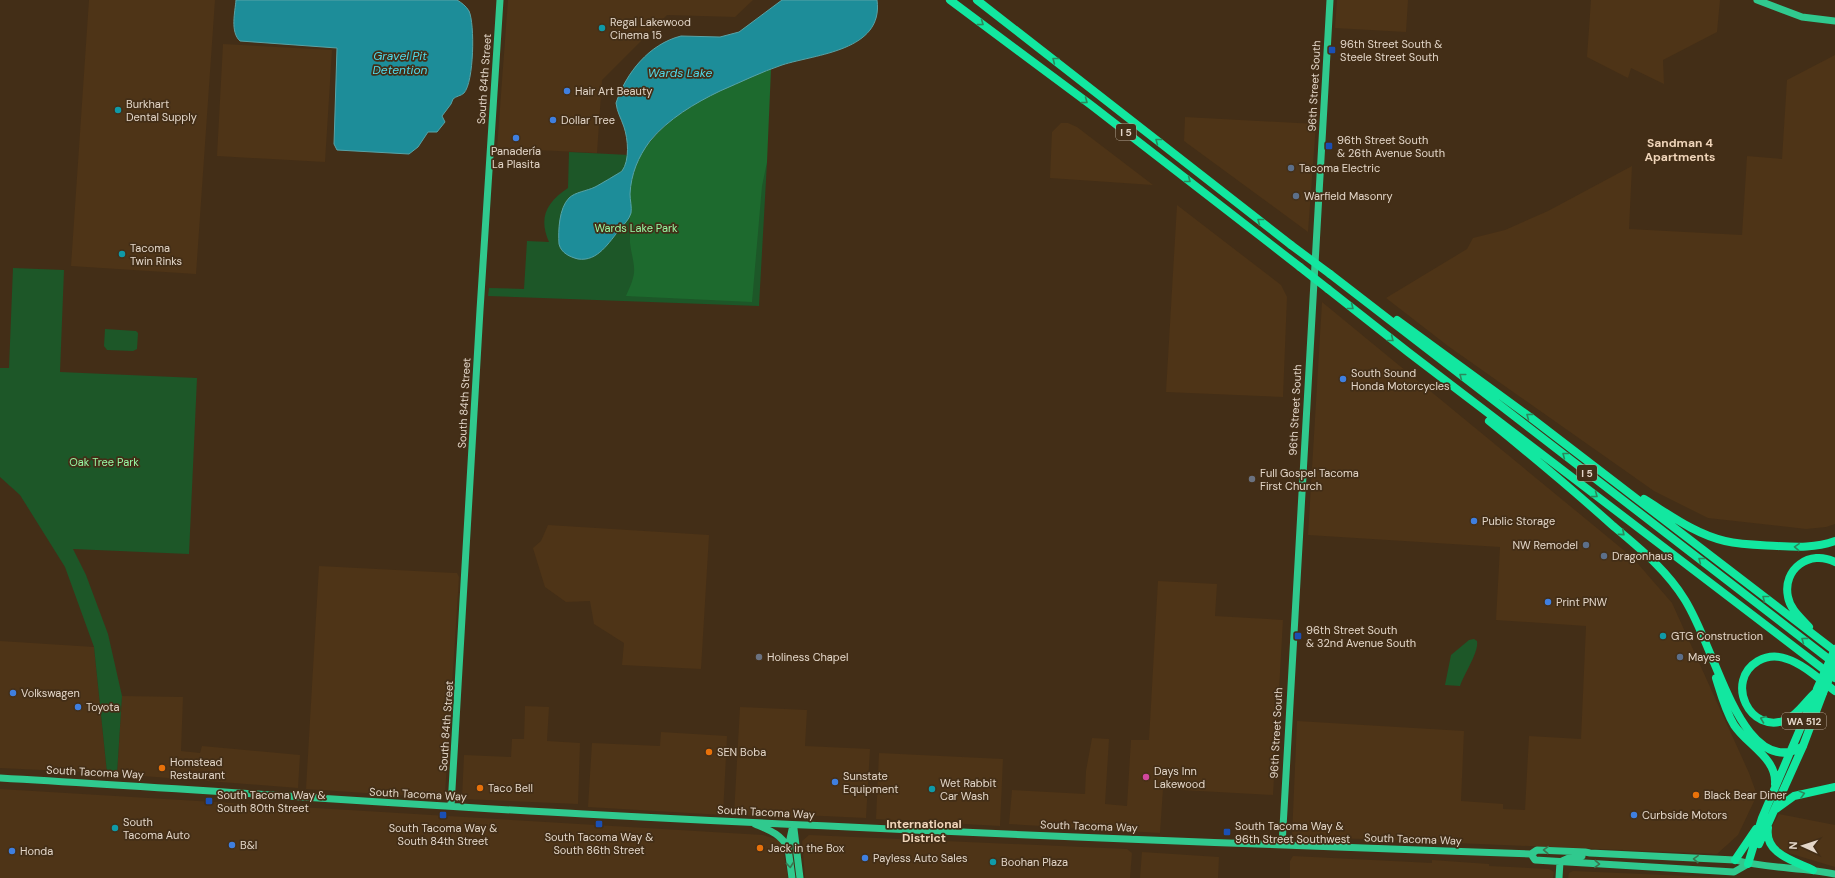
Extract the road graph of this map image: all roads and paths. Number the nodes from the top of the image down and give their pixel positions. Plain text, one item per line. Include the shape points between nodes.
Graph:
1 (500, 0) edge
2 (950, 0) edge
3 (976, 0) edge
4 (1330, 0) edge
5 (1756, 0) edge
6 (1835, 21) edge
7 (1339, 282) junction
8 (1408, 352) junction
9 (1602, 473) junction
10 (1835, 541) edge
11 (1835, 562) edge
12 (1819, 638) junction
13 (1705, 640) junction
14 (1835, 650) edge
15 (1835, 664) edge
16 (1835, 678) edge
17 (1819, 691) junction
18 (1835, 691) edge
19 (1803, 746) junction
20 (1790, 752) junction
21 (0, 778) edge
22 (1835, 787) edge
23 (1774, 789) junction
24 (452, 806) junction
25 (1774, 811) junction
26 (1766, 820) junction
27 (751, 822) junction
28 (793, 824) junction
29 (1282, 845) junction
30 (788, 848) junction
31 (1531, 854) junction
32 (1590, 854) junction
33 (1735, 860) junction
34 (1560, 862) junction
35 (1748, 864) junction
36 (1813, 870) junction
37 (1835, 874) edge
38 (792, 878) edge
39 (800, 878) edge
40 (1559, 878) edge

1 - 24 main road, South 84th Street
2 -> 8 highway, I 5, bridge via 1091,105
7 -> 3 highway, I 5, bridge
4 - 29 main road, 96th Street South
5 - 6 main road via 1802,17
9 -> 7 highway via 1426,341
15 -> 7 highway, I 5
8 -> 13 highway via 1645,552 1677,587
8 -> 16 highway, I 5
10 -> 9 highway via 1803,548 1718,539 1693,528
12 -> 9 highway
11 - 12 highway via 1822,558 1806,560 1795,567 1788,580 1787,591 1791,606
12 - 14 highway
13 - 20 highway via 1742,723 1766,748 1780,753
13 - 23 highway via 1727,713 1735,726 1771,764 1776,776
14 - 17 highway, WA 512, bridge
15 - 17 highway, WA 512, bridge
17 -> 18 highway via 1786,720 1774,722 1763,720 1752,712 1743,700 1741,691 1749,668 1763,658 1772,656 1791,660
17 - 19 highway, WA 512
17 - 20 highway, WA 512
19 - 20 highway
19 - 25 highway, WA 512
20 - 23 highway, WA 512
21 - 24 main road, South Tacoma Way
25 -> 22 highway via 1794,796
23 - 26 highway, WA 512
24 - 27 main road, South Tacoma Way
25 - 26 highway, WA 512
26 - 33 highway
26 - 35 highway, WA 512
26 - 36 highway via 1769,842 1773,849
27 - 28 main road, South Tacoma Way
27 - 30 main road via 782,837
28 - 29 main road, South Tacoma Way
28 - 30 main road
28 - 39 main road
29 - 31 main road, South Tacoma Way
30 -> 38 main road
32 -> 31 main road, South Tacoma Way via 1538,850
31 - 34 main road, South Tacoma Way via 1535,860
33 -> 32 main road, South Tacoma Way
32 - 34 main road
33 - 35 main road, South Tacoma Way
34 -> 35 main road, South Tacoma Way via 1734,872
34 - 40 main road
35 - 36 main road, South Tacoma Way
36 - 37 main road, South Tacoma Way

